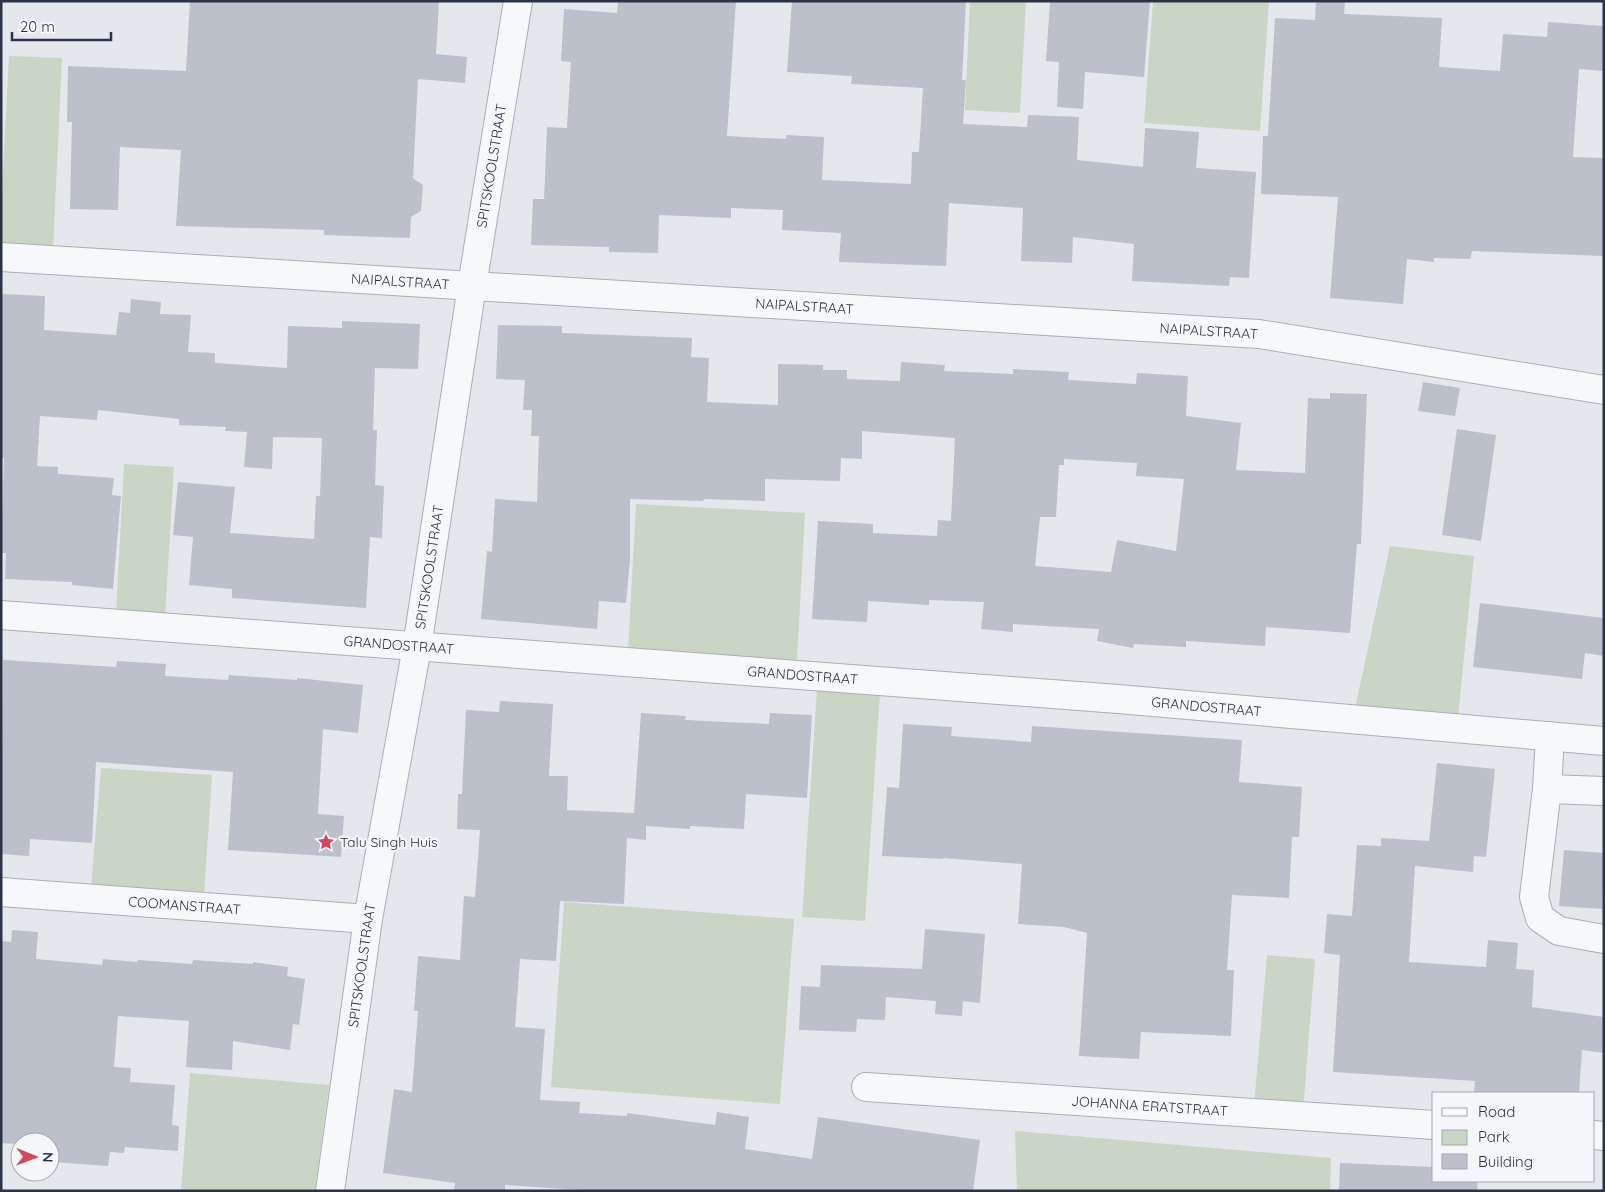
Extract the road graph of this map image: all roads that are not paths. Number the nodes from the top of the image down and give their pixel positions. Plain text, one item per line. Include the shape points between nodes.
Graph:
1 (518, 1) edge
2 (1, 257) edge
3 (472, 286) junction
4 (1604, 390) edge
5 (1, 616) edge
6 (417, 647) junction
7 (1550, 736) junction
8 (1604, 741) edge
9 (1547, 789) junction
10 (1604, 792) edge
11 (1, 892) edge
12 (368, 919) junction
13 (1604, 938) edge
14 (866, 1088) dead end
15 (1432, 1125) edge
16 (330, 1191) edge

1 - 3 street, SPITSKOOLSTRAAT
2 - 3 street, NAIPALSTRAAT
3 - 4 street, NAIPALSTRAAT via 1259,334
3 - 6 street, SPITSKOOLSTRAAT
5 - 6 street, GRANDOSTRAAT
6 - 7 street, GRANDOSTRAAT via 1118,699
6 - 12 street, SPITSKOOLSTRAAT
7 - 8 street, GRANDOSTRAAT
7 - 9 street
9 - 10 street
9 - 13 street via 1534,896 1540,918 1559,931
11 - 12 street, COOMANSTRAAT
12 - 16 street, SPITSKOOLSTRAAT
14 - 15 street, JOHANNA ERATSTRAAT

